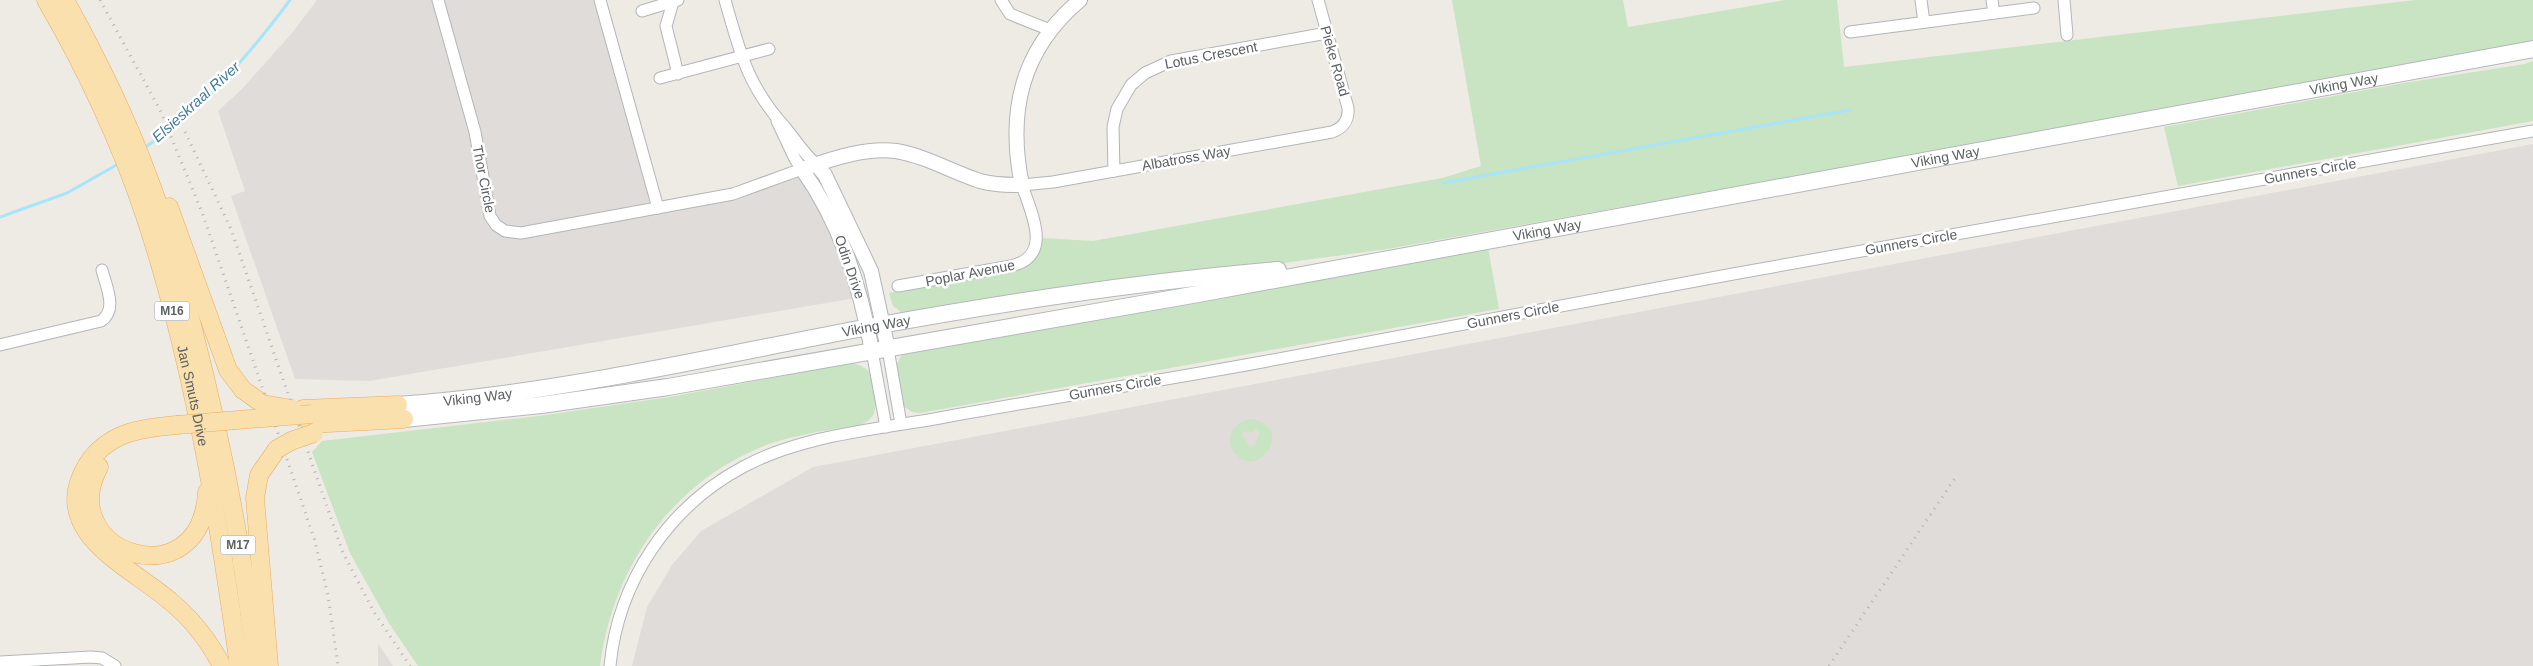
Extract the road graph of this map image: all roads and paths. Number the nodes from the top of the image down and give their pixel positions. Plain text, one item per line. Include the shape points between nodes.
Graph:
1 (46, 0) edge
2 (65, 0) edge
3 (438, 0) edge
4 (600, 0) edge
5 (725, 0) edge
6 (1001, 0) edge
7 (1080, 0) edge
8 (1318, 0) edge
9 (1920, 0) edge
10 (1992, 0) edge
11 (2064, 0) edge
12 (676, 1) edge
13 (2034, 8) dead end
14 (642, 10) dead end
15 (1994, 14) junction
16 (1924, 22) junction
17 (1050, 30) junction
18 (1850, 32) dead end
19 (1327, 33) junction
20 (2067, 35) dead end
21 (769, 49) dead end
22 (2530, 51) edge
23 (741, 56) junction
24 (678, 74) junction
25 (660, 78) dead end
26 (777, 120) junction
27 (1346, 122) joint
28 (2533, 131) edge
29 (122, 134) junction
30 (816, 164) junction
31 (802, 169) junction
32 (140, 171) junction
33 (1114, 171) junction
34 (1022, 185) junction
35 (658, 208) junction
36 (1357, 263) junction
37 (102, 270) dead end
38 (898, 286) dead end
39 (876, 326) junction
40 (0, 346) edge
41 (880, 350) junction
42 (401, 412) junction
43 (310, 420) junction
44 (901, 424) junction
45 (886, 427) junction
46 (178, 430) junction
47 (204, 450) junction
48 (0, 662) edge
49 (115, 666) edge
50 (222, 666) edge
51 (239, 666) edge
52 (256, 666) edge
53 (269, 666) edge
54 (610, 666) edge

1 - 29 main road, Jan Smuts Drive / M16
2 - 29 main road, Jan Smuts Drive / M16 via 96,58
3 - 35 street, Thor Circle via 475,132 488,210 496,224 510,232 521,233
4 - 35 street
5 - 23 street, Odin Drive
6 - 17 street via 1014,16
7 - 17 street, Poplar Avenue
8 - 19 street, Pieke Road
9 - 16 street
10 - 15 street
11 - 20 street
12 - 14 street
12 - 24 street via 666,26
13 - 15 street
15 - 16 street
16 - 18 street
17 - 34 street, Poplar Avenue via 1027,71 1018,101 1016,148
19 - 27 street, Pieke Road via 1348,108
19 - 33 street, Lotus Crescent via 1171,62 1145,73 1131,86 1117,109 1113,127
21 - 23 street
22 - 36 main road, Viking Way
23 - 24 street
23 - 26 street, Odin Drive via 752,84
24 - 25 street
26 - 30 street, Odin Drive
26 - 31 street, Odin Drive
27 - 33 street, Albatross Way via 1332,132
28 - 44 street, Gunners Circle
29 - 32 main road, Jan Smuts Drive / M16
30 - 31 street
30 - 34 street via 864,152 894,151 923,158 982,181
30 - 39 street, Odin Drive via 825,175 870,271
31 - 35 street, Thor Circle via 733,194
31 - 39 street, Odin Drive via 830,214 861,297
32 - 43 main road, bridge via 175,220 228,370 243,390 263,404
32 - 47 main road, Jan Smuts Drive / M16 via 144,216 161,272
32 - 52 main road, Jan Smuts Drive / M17 via 178,270 217,424
33 - 34 street, Albatross Way
34 - 38 street, Poplar Avenue via 1037,238 1034,251 1027,260 1011,266
36 - 39 main road, Viking Way via 1201,276
36 - 41 main road, Viking Way
37 - 40 street via 110,304 106,318
39 - 41 street, Odin Drive
39 - 42 main road, Viking Way via 538,390
41 - 42 main road, Viking Way via 541,405
41 - 44 street, Odin Drive
41 - 45 street, Odin Drive
42 - 43 main road
43 - 46 main road
43 - 53 main road, bridge via 291,441 277,449 259,475 255,498
44 - 45 street, Gunners Circle
45 - 54 street, Gunners Circle via 825,439 769,455 728,475 693,501 663,532 640,568 621,611
46 - 47 main road via 126,444 114,450 98,467 92,488 92,512 104,534 116,546 130,553 152,556 167,554 188,541 202,519 206,503
46 - 50 main road via 126,432 101,448 83,473 78,494 79,510 96,545 181,610 207,641
47 - 51 main road, Jan Smuts Drive / M17 via 223,549
48 - 49 street via 91,656

